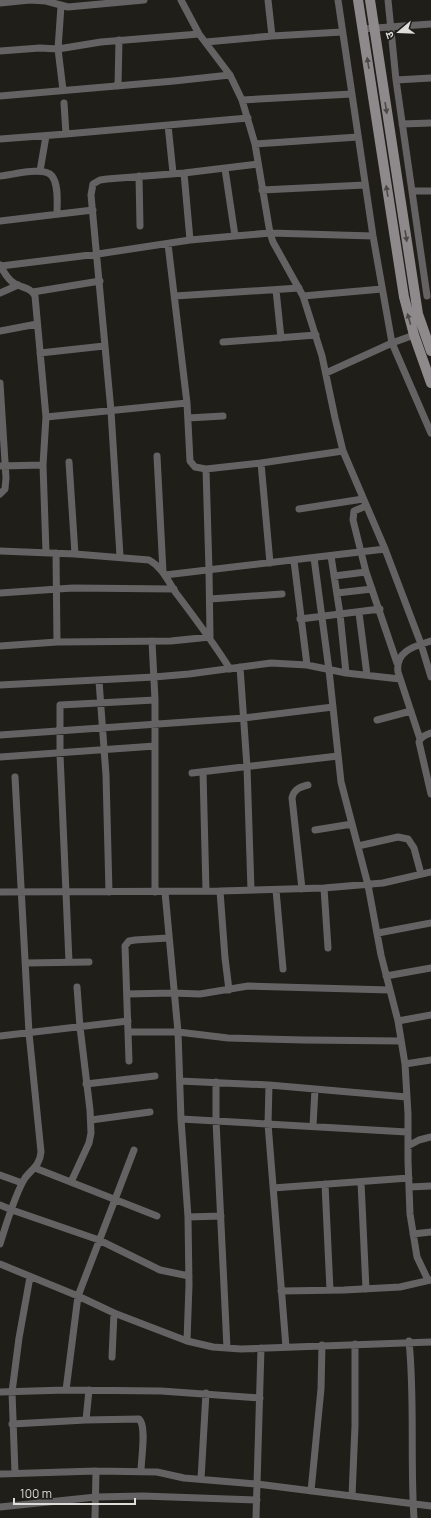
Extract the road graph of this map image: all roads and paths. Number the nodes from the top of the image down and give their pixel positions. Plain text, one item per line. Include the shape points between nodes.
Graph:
1 (30, 0) edge
2 (144, 0) edge
3 (181, 0) edge
4 (268, 0) edge
5 (338, 0) edge
6 (358, 0) edge
7 (370, 0) edge
8 (388, 0) edge
9 (0, 3) edge
10 (60, 6) junction
11 (431, 24) edge
12 (374, 28) junction
13 (392, 28) junction
14 (362, 29) junction
15 (342, 32) junction
16 (199, 34) junction
17 (272, 36) junction
18 (119, 40) junction
19 (206, 42) junction
20 (58, 49) junction
21 (0, 51) edge
22 (230, 75) junction
23 (431, 78) edge
24 (396, 80) junction
25 (118, 86) junction
26 (63, 90) junction
27 (352, 94) junction
28 (0, 96) edge
29 (242, 100) junction
30 (64, 103) dead end
31 (248, 118) junction
32 (431, 123) edge
33 (402, 124) junction
34 (168, 125) junction
35 (66, 134) junction
36 (46, 136) junction
37 (358, 137) junction
38 (0, 139) edge
39 (255, 144) junction
40 (258, 164) junction
41 (225, 168) junction
42 (40, 171) junction
43 (172, 173) junction
44 (184, 173) junction
45 (0, 176) edge
46 (139, 176) junction
47 (365, 185) junction
48 (262, 190) junction
49 (412, 191) junction
50 (431, 191) edge
51 (93, 210) junction
52 (57, 213) junction
53 (0, 221) edge
54 (140, 226) dead end
55 (270, 233) junction
56 (235, 236) junction
57 (373, 236) junction
58 (190, 240) junction
59 (168, 244) junction
60 (98, 254) junction
61 (0, 266) edge
62 (100, 281) junction
63 (18, 285) junction
64 (299, 288) junction
65 (382, 289) junction
66 (276, 290) junction
67 (33, 292) junction
68 (0, 293) edge
69 (175, 296) junction
70 (302, 296) junction
71 (429, 296) edge
72 (404, 297) junction
73 (416, 297) junction
74 (37, 324) junction
75 (0, 331) edge
76 (316, 335) junction
77 (414, 336) junction
78 (281, 338) junction
79 (223, 342) dead end
80 (392, 344) junction
81 (104, 346) junction
82 (431, 351) edge
83 (40, 353) junction
84 (326, 373) junction
85 (0, 383) edge
86 (431, 383) edge
87 (186, 403) junction
88 (111, 411) junction
89 (1, 414) edge
90 (223, 416) dead end
91 (46, 417) junction
92 (188, 418) junction
93 (431, 433) edge
94 (343, 451) junction
95 (157, 456) dead end
96 (69, 462) dead end
97 (261, 463) junction
98 (43, 465) junction
99 (2, 466) edge
100 (206, 469) junction
101 (0, 494) edge
102 (364, 503) junction
103 (299, 509) dead end
104 (385, 549) junction
105 (0, 551) edge
106 (46, 552) junction
107 (361, 552) junction
108 (56, 553) junction
109 (75, 554) junction
110 (120, 556) junction
111 (331, 556) junction
112 (314, 558) junction
113 (294, 561) junction
114 (270, 563) junction
115 (209, 570) junction
116 (366, 572) junction
117 (164, 574) junction
118 (334, 576) junction
119 (58, 588) junction
120 (372, 588) junction
121 (174, 589) junction
122 (0, 593) edge
123 (337, 593) junction
124 (282, 594) dead end
125 (210, 599) junction
126 (380, 609) junction
127 (359, 613) junction
128 (340, 614) junction
129 (321, 616) junction
130 (300, 619) junction
131 (210, 637) junction
132 (152, 641) junction
133 (431, 641) edge
134 (57, 642) junction
135 (421, 644) junction
136 (0, 646) edge
137 (397, 663) junction
138 (307, 665) junction
139 (240, 667) junction
140 (230, 669) junction
141 (330, 670) junction
142 (346, 673) junction
143 (367, 675) junction
144 (431, 676) edge
145 (154, 677) junction
146 (400, 679) junction
147 (99, 681) junction
148 (0, 685) edge
149 (155, 700) junction
150 (100, 702) junction
151 (333, 707) junction
152 (411, 711) junction
153 (244, 718) junction
154 (377, 720) dead end
155 (155, 724) junction
156 (102, 728) junction
157 (61, 731) junction
158 (431, 733) edge
159 (0, 736) edge
160 (420, 739) junction
161 (155, 746) junction
162 (105, 750) junction
163 (60, 754) junction
164 (338, 756) junction
165 (0, 757) edge
166 (247, 767) junction
167 (202, 772) junction
168 (192, 773) dead end
169 (15, 777) dead end
170 (308, 785) dead end
171 (431, 794) edge
172 (352, 824) junction
173 (315, 830) dead end
174 (358, 846) junction
175 (431, 872) edge
176 (421, 874) junction
177 (368, 885) junction
178 (324, 888) junction
179 (302, 889) junction
180 (251, 890) junction
181 (276, 890) junction
182 (206, 891) junction
183 (220, 891) junction
184 (0, 892) edge
185 (22, 892) junction
186 (66, 892) junction
187 (109, 892) junction
188 (155, 892) junction
189 (165, 892) junction
190 (431, 923) edge
191 (378, 933) junction
192 (168, 938) junction
193 (328, 948) dead end
194 (69, 962) junction
195 (89, 962) dead end
196 (26, 963) junction
197 (431, 968) edge
198 (283, 969) dead end
199 (386, 976) junction
200 (77, 987) dead end
201 (229, 990) junction
202 (389, 990) junction
203 (174, 993) junction
204 (127, 994) junction
205 (431, 1015) edge
206 (398, 1020) junction
207 (128, 1021) junction
208 (80, 1027) junction
209 (129, 1032) junction
210 (178, 1032) junction
211 (30, 1033) junction
212 (0, 1036) edge
213 (401, 1041) junction
214 (431, 1060) edge
215 (129, 1061) dead end
216 (405, 1064) junction
217 (155, 1076) dead end
218 (180, 1081) junction
219 (216, 1082) junction
220 (86, 1084) junction
221 (269, 1085) junction
222 (315, 1089) junction
223 (407, 1097) junction
224 (150, 1112) dead end
225 (181, 1119) junction
226 (91, 1120) junction
227 (216, 1121) junction
228 (268, 1124) junction
229 (314, 1126) junction
230 (407, 1132) junction
231 (431, 1137) edge
232 (408, 1146) junction
233 (134, 1150) dead end
234 (35, 1168) junction
235 (0, 1175) edge
236 (409, 1178) junction
237 (71, 1182) junction
238 (361, 1182) junction
239 (22, 1183) junction
240 (325, 1184) junction
241 (431, 1186) edge
242 (410, 1187) junction
243 (273, 1188) junction
244 (115, 1200) junction
245 (0, 1205) edge
246 (12, 1210) junction
247 (156, 1216) dead end
248 (221, 1216) junction
249 (188, 1217) junction
250 (431, 1232) edge
251 (413, 1234) junction
252 (99, 1240) junction
253 (0, 1244) edge
254 (0, 1264) edge
255 (188, 1276) junction
256 (30, 1277) junction
257 (429, 1280) edge
258 (366, 1289) junction
259 (330, 1290) junction
260 (281, 1291) junction
261 (78, 1296) junction
262 (114, 1313) junction
263 (187, 1341) junction
264 (409, 1341) junction
265 (431, 1342) edge
266 (355, 1344) junction
267 (322, 1345) junction
268 (286, 1346) junction
269 (227, 1348) junction
270 (261, 1348) junction
271 (112, 1357) dead end
272 (66, 1390) junction
273 (89, 1390) junction
274 (0, 1392) edge
275 (12, 1392) junction
276 (206, 1394) junction
277 (260, 1398) junction
278 (86, 1420) junction
279 (12, 1424) junction
280 (96, 1471) junction
281 (141, 1471) junction
282 (14, 1473) junction
283 (0, 1474) edge
284 (201, 1480) junction
285 (257, 1484) junction
286 (311, 1491) junction
287 (352, 1496) junction
288 (96, 1497) junction
289 (257, 1500) junction
290 (413, 1504) junction
291 (431, 1506) edge
292 (0, 1507) edge
293 (96, 1518) edge
294 (256, 1518) edge
295 (414, 1518) edge

1 - 9 street
1 - 10 street via 46,1
2 - 10 street via 78,7
3 - 16 street
4 - 17 street
5 - 15 street
6 - 14 main road
7 - 12 main road
8 - 13 street
10 - 20 street
11 - 13 street
12 - 13 street
12 - 14 street
12 -> 73 main road
13 - 24 street
72 -> 14 main road
15 - 17 street
15 - 27 street
16 - 18 street
16 - 19 street
17 - 19 street
18 - 20 street
18 - 25 street
19 - 22 street
20 - 21 street
20 - 26 street
22 - 25 street
22 - 29 street
23 - 24 street
24 - 33 street
25 - 26 street
26 - 28 street
27 - 29 street
27 - 37 street
29 - 31 street
30 - 35 street
31 - 34 street
31 - 39 street
32 - 33 street
33 - 49 street
34 - 35 street
34 - 43 street
35 - 36 street
36 - 38 street
36 - 42 street
37 - 39 street
37 - 47 street
39 - 40 street
40 - 41 street
40 - 48 street
41 - 44 street
41 - 56 street
42 - 45 street
42 - 52 street via 52,176 56,188
43 - 44 street
43 - 46 street
44 - 58 street
46 - 51 street via 107,179 93,184
46 - 54 street
47 - 48 street
47 - 57 street
48 - 55 street
49 - 50 street
49 - 71 street
51 - 52 street
51 - 60 street
52 - 53 street
55 - 56 street
55 - 57 street
55 - 64 street
56 - 58 street
57 - 65 street
58 - 59 street
59 - 60 street
59 - 69 street
60 - 61 street
60 - 62 street
61 - 63 street via 7,278
62 - 67 street
62 - 81 street
63 - 67 street
63 - 68 street
64 - 66 street
64 - 70 street
65 - 70 street
65 - 80 street
66 - 69 street
66 - 78 street
67 - 74 street
69 - 87 street
70 - 76 street
71 - 73 street
72 - 73 street
77 -> 72 main road
73 - 82 main road via 418,314
74 - 75 street
74 - 83 street
76 - 78 street
76 - 84 street
77 - 80 street
77 - 86 main road
78 - 79 street
80 - 84 street
80 - 93 street
81 - 83 street
81 - 88 street
83 - 91 street
84 - 94 street
85 - 89 street
87 - 88 street
87 - 92 street
88 - 91 street
88 - 110 street
89 - 99 street
90 - 92 street
91 - 98 street
92 - 100 street via 190,460 195,467
94 - 97 street
94 - 102 street
95 - 117 street
96 - 109 street
97 - 100 street
97 - 114 street
98 - 99 street
98 - 106 street
99 - 101 street via 5,490
100 - 115 street
102 - 103 street
102 - 104 street
102 - 107 street via 353,513
104 - 107 street
104 - 135 street
105 - 106 street
106 - 108 street
107 - 111 street
107 - 116 street
108 - 109 street
108 - 119 street
109 - 110 street
110 - 117 street via 149,560
111 - 112 street
111 - 118 street
112 - 113 street
112 - 129 street
113 - 114 street
113 - 130 street
114 - 115 street
115 - 117 street
115 - 125 street
116 - 118 street
116 - 120 street
117 - 121 street
118 - 123 street
119 - 121 street
119 - 122 street
119 - 134 street
120 - 123 street
120 - 126 street
121 - 131 street
123 - 128 street
124 - 125 street
125 - 131 street
126 - 127 street
126 - 137 street
127 - 128 street
127 - 143 street
128 - 129 street
128 - 142 street
129 - 130 street
129 - 141 street
130 - 138 street
131 - 132 street
131 - 140 street
132 - 134 street
132 - 145 street
133 - 135 street
134 - 136 street
135 - 137 street via 407,651
135 - 144 street
137 - 146 street
138 - 139 street via 272,663
138 - 141 street
139 - 140 street
139 - 153 street
140 - 145 street
141 - 142 street
141 - 151 street
142 - 143 street
143 - 146 street
145 - 147 street
145 - 149 street
146 - 152 street
147 - 148 street
147 - 150 street
149 - 150 street
149 - 155 street
150 - 156 street
150 - 157 street via 60,705
151 - 153 street
151 - 164 street
152 - 154 street
152 - 160 street
153 - 155 street
153 - 166 street
155 - 156 street
155 - 161 street
156 - 157 street
156 - 162 street
157 - 159 street
157 - 163 street
158 - 160 street
160 - 171 street
161 - 162 street
161 - 188 street
162 - 163 street
162 - 187 street
163 - 165 street
163 - 186 street
164 - 166 street
164 - 172 street via 341,782
166 - 167 street
166 - 180 street
167 - 168 street
167 - 182 street
169 - 185 street
170 - 179 street via 298,788 292,798
172 - 173 street
172 - 174 street
174 - 176 street via 404,837 414,848
174 - 177 street
175 - 176 street
176 - 177 street
177 - 178 street
177 - 191 street
178 - 179 street
178 - 193 street
179 - 181 street
180 - 181 street
180 - 183 street
181 - 198 street
182 - 183 street
182 - 189 street
183 - 201 street
184 - 185 street
185 - 186 street
185 - 196 street
186 - 187 street
186 - 194 street
187 - 188 street
188 - 189 street
189 - 192 street
190 - 191 street
191 - 199 street
192 - 203 street
192 - 204 street via 129,941 125,946
194 - 195 street
194 - 196 street
196 - 211 street
197 - 199 street
199 - 202 street
200 - 208 street
201 - 202 street via 248,986
201 - 203 street via 200,994
202 - 206 street
203 - 204 street
203 - 210 street
204 - 207 street
205 - 206 street
206 - 213 street
207 - 208 street
207 - 209 street
208 - 211 street
208 - 220 street
209 - 210 street
209 - 215 street
210 - 213 street via 228,1038
210 - 218 street
211 - 212 street
211 - 234 street via 41,1152 41,1158
213 - 216 street
214 - 216 street
216 - 223 street
217 - 220 street
218 - 219 street
218 - 225 street
219 - 221 street
219 - 227 street
220 - 226 street
221 - 222 street
221 - 228 street
222 - 223 street
222 - 229 street
223 - 230 street
224 - 226 street
225 - 227 street
225 - 249 street
226 - 237 street via 89,1143
227 - 228 street
227 - 248 street
228 - 229 street
228 - 243 street
229 - 230 street
230 - 232 street
231 - 232 street
232 - 236 street
233 - 244 street
234 - 237 street
234 - 239 street
235 - 239 street
236 - 238 street
236 - 242 street
237 - 244 street
238 - 240 street
238 - 258 street
239 - 246 street
240 - 243 street
240 - 259 street
241 - 242 street
242 - 251 street
243 - 260 street
244 - 247 street
244 - 252 street
245 - 246 street
246 - 252 street
246 - 253 street
248 - 249 street
248 - 269 street
249 - 255 street
250 - 251 street
251 - 257 street via 418,1261
252 - 255 street via 160,1270
252 - 261 street
254 - 256 street
255 - 263 street
256 - 261 street
256 - 275 street
257 - 258 street
258 - 259 street
259 - 260 street
260 - 268 street
261 - 262 street
261 - 272 street
262 - 263 street
262 - 271 street
263 - 269 street
264 - 265 street
264 - 266 street
264 - 290 street via 412,1366
266 - 267 street
266 - 287 street
267 - 268 street
267 - 286 street via 321,1389
268 - 270 street
269 - 270 street
270 - 277 street
272 - 273 street
272 - 275 street
273 - 276 street
273 - 278 street
274 - 275 street
275 - 279 street
276 - 277 street
276 - 284 street
277 - 285 street
278 - 279 street
278 - 281 street via 134,1418 141,1421
279 - 282 street
280 - 281 street
280 - 282 street
280 - 288 street
281 - 284 street
282 - 283 street
284 - 285 street
285 - 286 street
285 - 289 street
286 - 287 street
287 - 290 street
288 - 289 street
288 - 292 street
288 - 293 street
289 - 294 street
290 - 291 street
290 - 295 street

